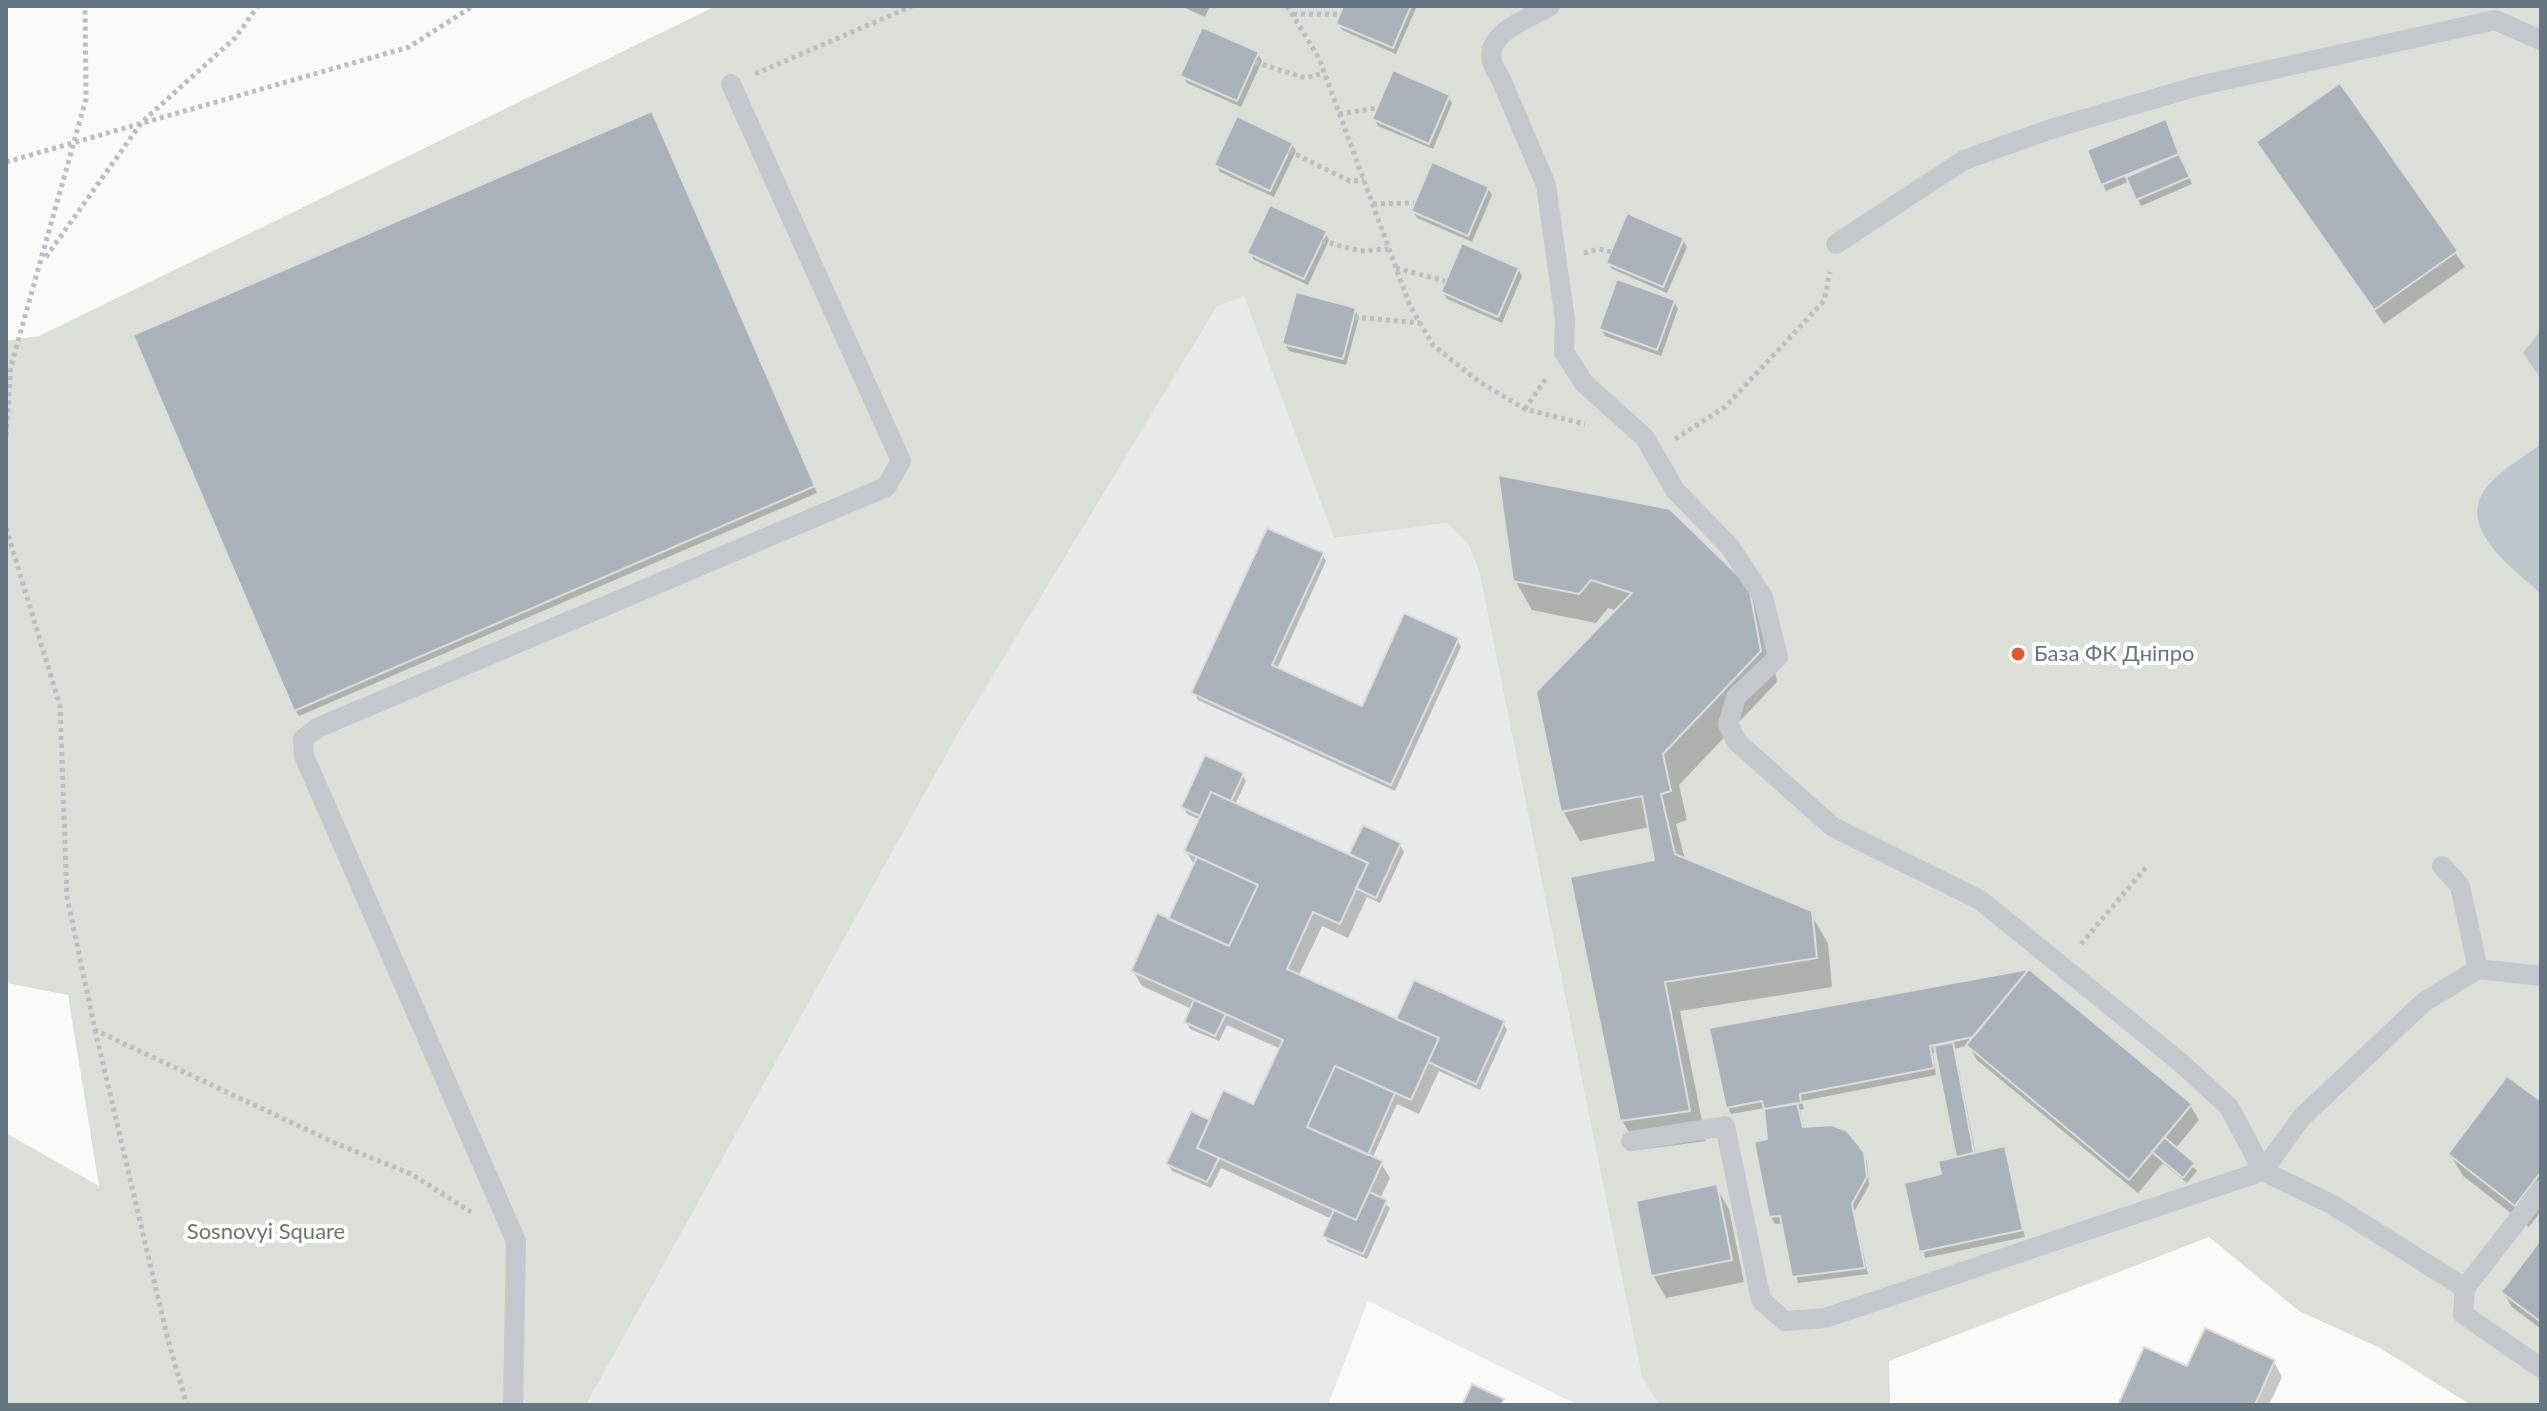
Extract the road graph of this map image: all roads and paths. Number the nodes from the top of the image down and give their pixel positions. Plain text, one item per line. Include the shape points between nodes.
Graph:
1 (85, 6) edge
2 (258, 6) edge
3 (473, 6) edge
4 (912, 6) edge
5 (1550, 6) edge
6 (1292, 14) dead end
7 (1340, 14) dead end
8 (2541, 40) edge
9 (1255, 62) dead end
10 (1324, 73) dead end
11 (731, 84) joint
12 (1376, 108) dead end
13 (1339, 114) dead end
14 (142, 122) junction
15 (75, 141) junction
16 (1289, 151) dead end
17 (6, 162) edge
18 (1364, 180) dead end
19 (1414, 203) dead end
20 (1373, 204) dead end
21 (1322, 241) dead end
22 (1836, 244) dead end
23 (1389, 249) dead end
24 (43, 261) junction
25 (1396, 268) dead end
26 (1445, 281) dead end
27 (1354, 317) dead end
28 (1420, 323) dead end
29 (6, 436) edge
30 (6, 528) edge
31 (2148, 865) dead end
32 (2442, 866) dead end
33 (2062, 966) junction
34 (2478, 969) junction
35 (2541, 976) edge
36 (95, 1030) junction
37 (1631, 1141) dead end
38 (2263, 1171) junction
39 (2541, 1190) edge
40 (516, 1241) junction
41 (2465, 1288) junction
42 (2541, 1368) edge
43 (187, 1405) edge
44 (513, 1405) edge

1 - 15 path via 86,99
2 - 14 path via 235,38
3 - 14 path via 409,47
4 - 11 path
5 - 33 lane via 1499,36 1490,48 1489,63 1500,77 1546,185 1565,320 1564,352 1584,383 1645,438 1675,490 1730,547 1763,597 1778,657 1736,697 1728,724 1737,742 1833,827 1980,900
6 - 7 path
8 - 22 lane via 2495,20 2198,86 2097,115 1964,160
9 - 10 path via 1305,78
11 - 40 lane via 901,461 886,487 317,728 303,739 304,756
12 - 13 path
14 - 15 path
14 - 24 path
15 - 17 path
15 - 24 path
16 - 18 path via 1350,181
19 - 20 path
21 - 23 path via 1360,251
24 - 29 path via 11,366
25 - 26 path
27 - 28 path
30 - 36 path via 60,706 67,897
31 - 33 path
32 - 34 lane via 2460,886
33 - 38 lane via 2229,1107
34 - 35 lane
34 - 38 lane via 2424,1002 2301,1118
36 - 40 path via 411,1174
36 - 43 path
37 - 38 lane via 1725,1126 1761,1300 1785,1321 1825,1318
38 - 41 lane via 2333,1205
39 - 41 lane
40 - 44 lane
41 - 42 lane via 2463,1314

